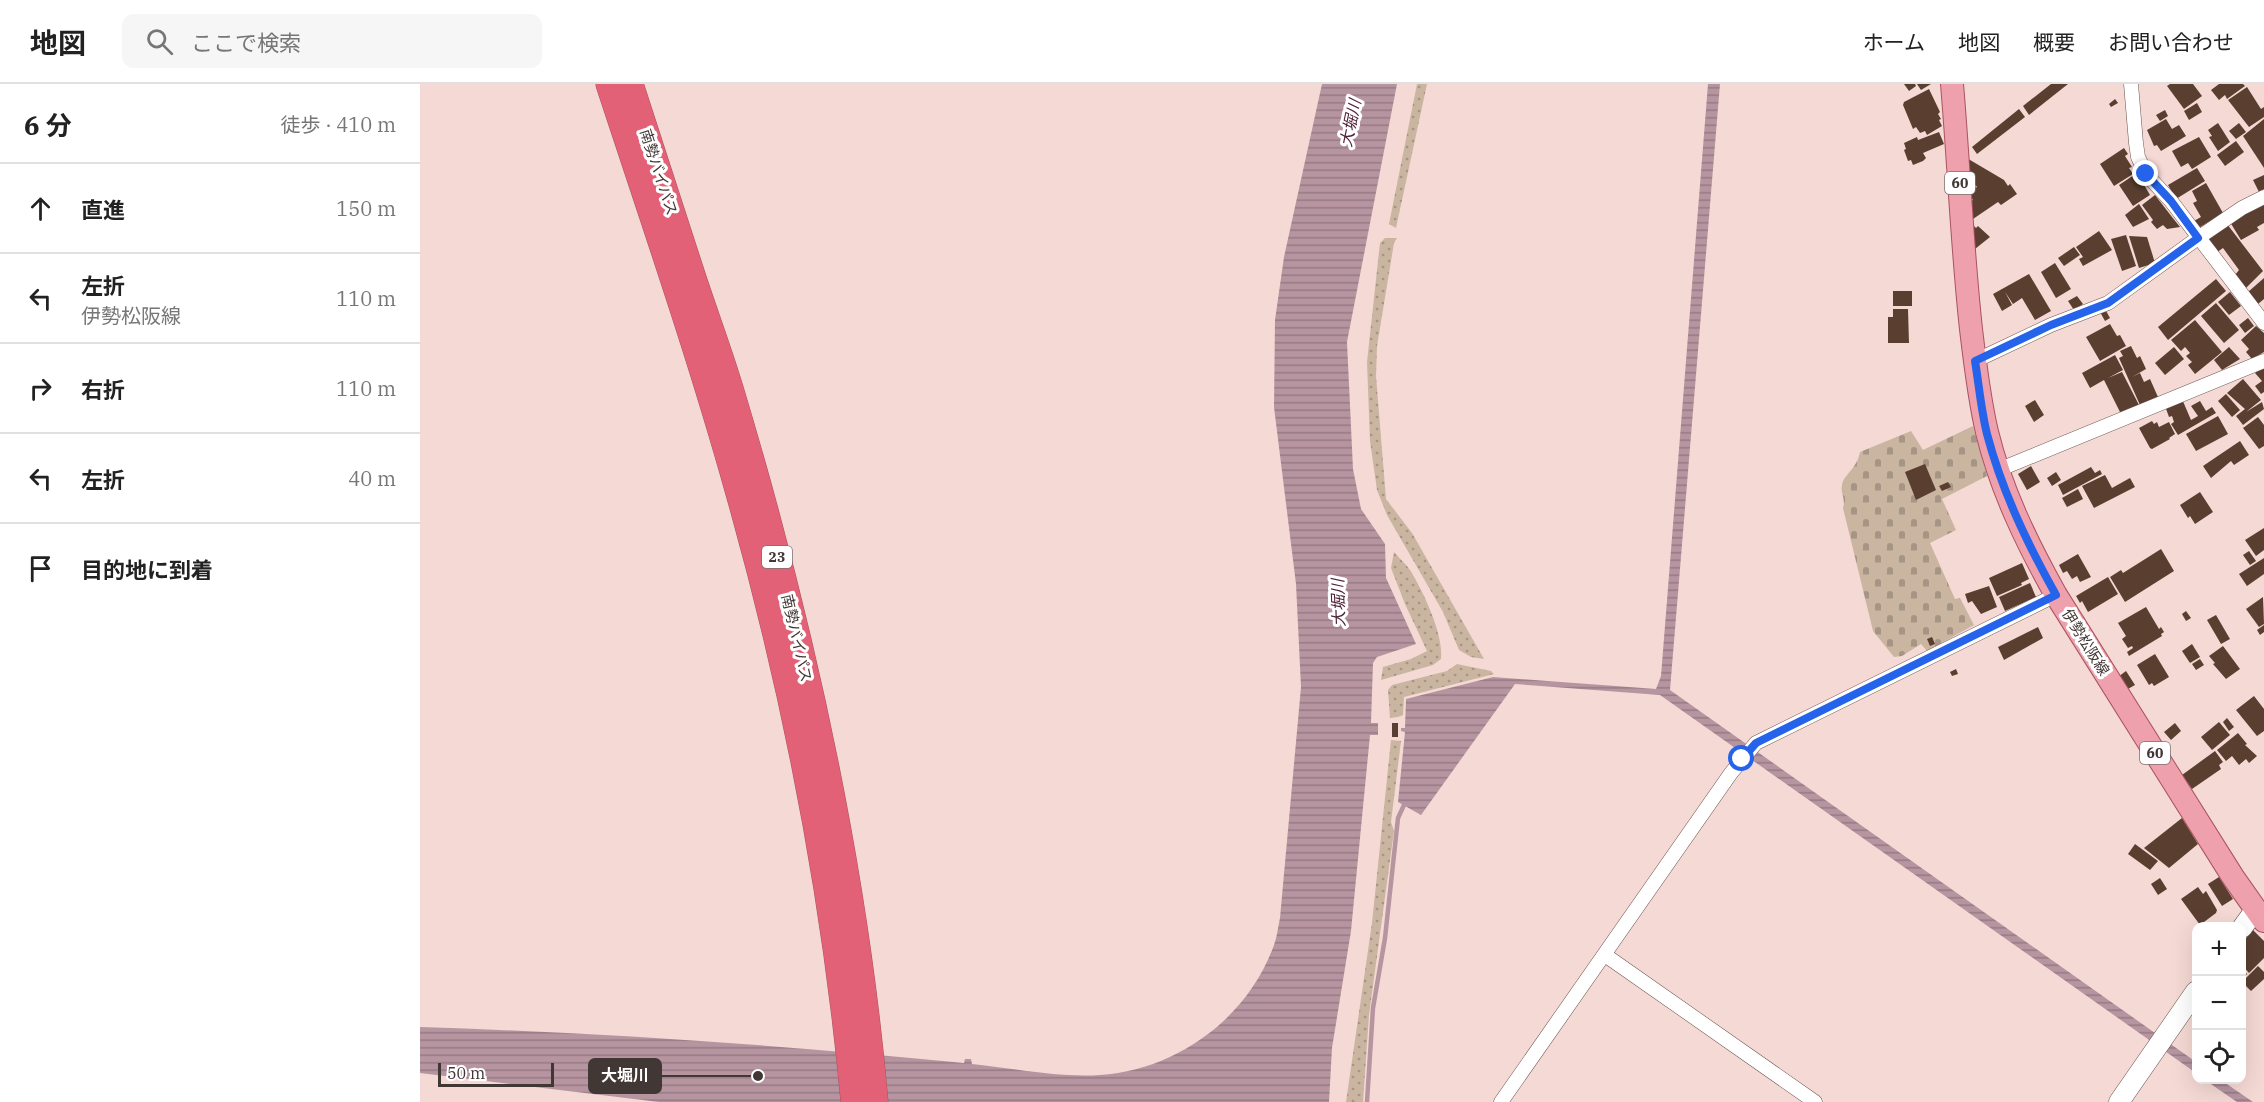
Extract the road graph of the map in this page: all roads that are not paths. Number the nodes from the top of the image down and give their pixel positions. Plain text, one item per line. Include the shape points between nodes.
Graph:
1 (609, 84) edge
2 (630, 84) edge
3 (1952, 84) edge
4 (2131, 84) edge
5 (2264, 197) edge
6 (2198, 238) junction
7 (2264, 323) edge
8 (1975, 361) junction
9 (2264, 361) edge
10 (1998, 470) junction
11 (2056, 595) junction
12 (2256, 914) edge
13 (1605, 954) junction
14 (2192, 998) edge
15 (859, 1043) junction
16 (854, 1102) edge
17 (875, 1102) edge
18 (1500, 1102) edge
19 (1815, 1102) edge
20 (2119, 1102) edge

1 - 15 highway, 南勢バイパス / 23 via 738,487 774,631
2 - 15 highway, 南勢バイパス / 23 via 731,391 797,635 838,827
3 - 8 main road, 伊勢松阪線 / 60
4 - 6 street via 2138,157 2146,174
5 - 6 street
6 - 7 street
6 - 8 street via 2108,303
8 - 10 main road, 伊勢松阪線 / 60
9 - 10 street
10 - 11 main road, 伊勢松阪線 / 60 via 2026,540
11 - 12 main road, 伊勢松阪線 / 60
11 - 13 street via 1754,746
13 - 18 street
13 - 19 street
14 - 20 main road
15 - 16 highway, 南勢バイパス / 23
15 - 17 highway, 南勢バイパス / 23

